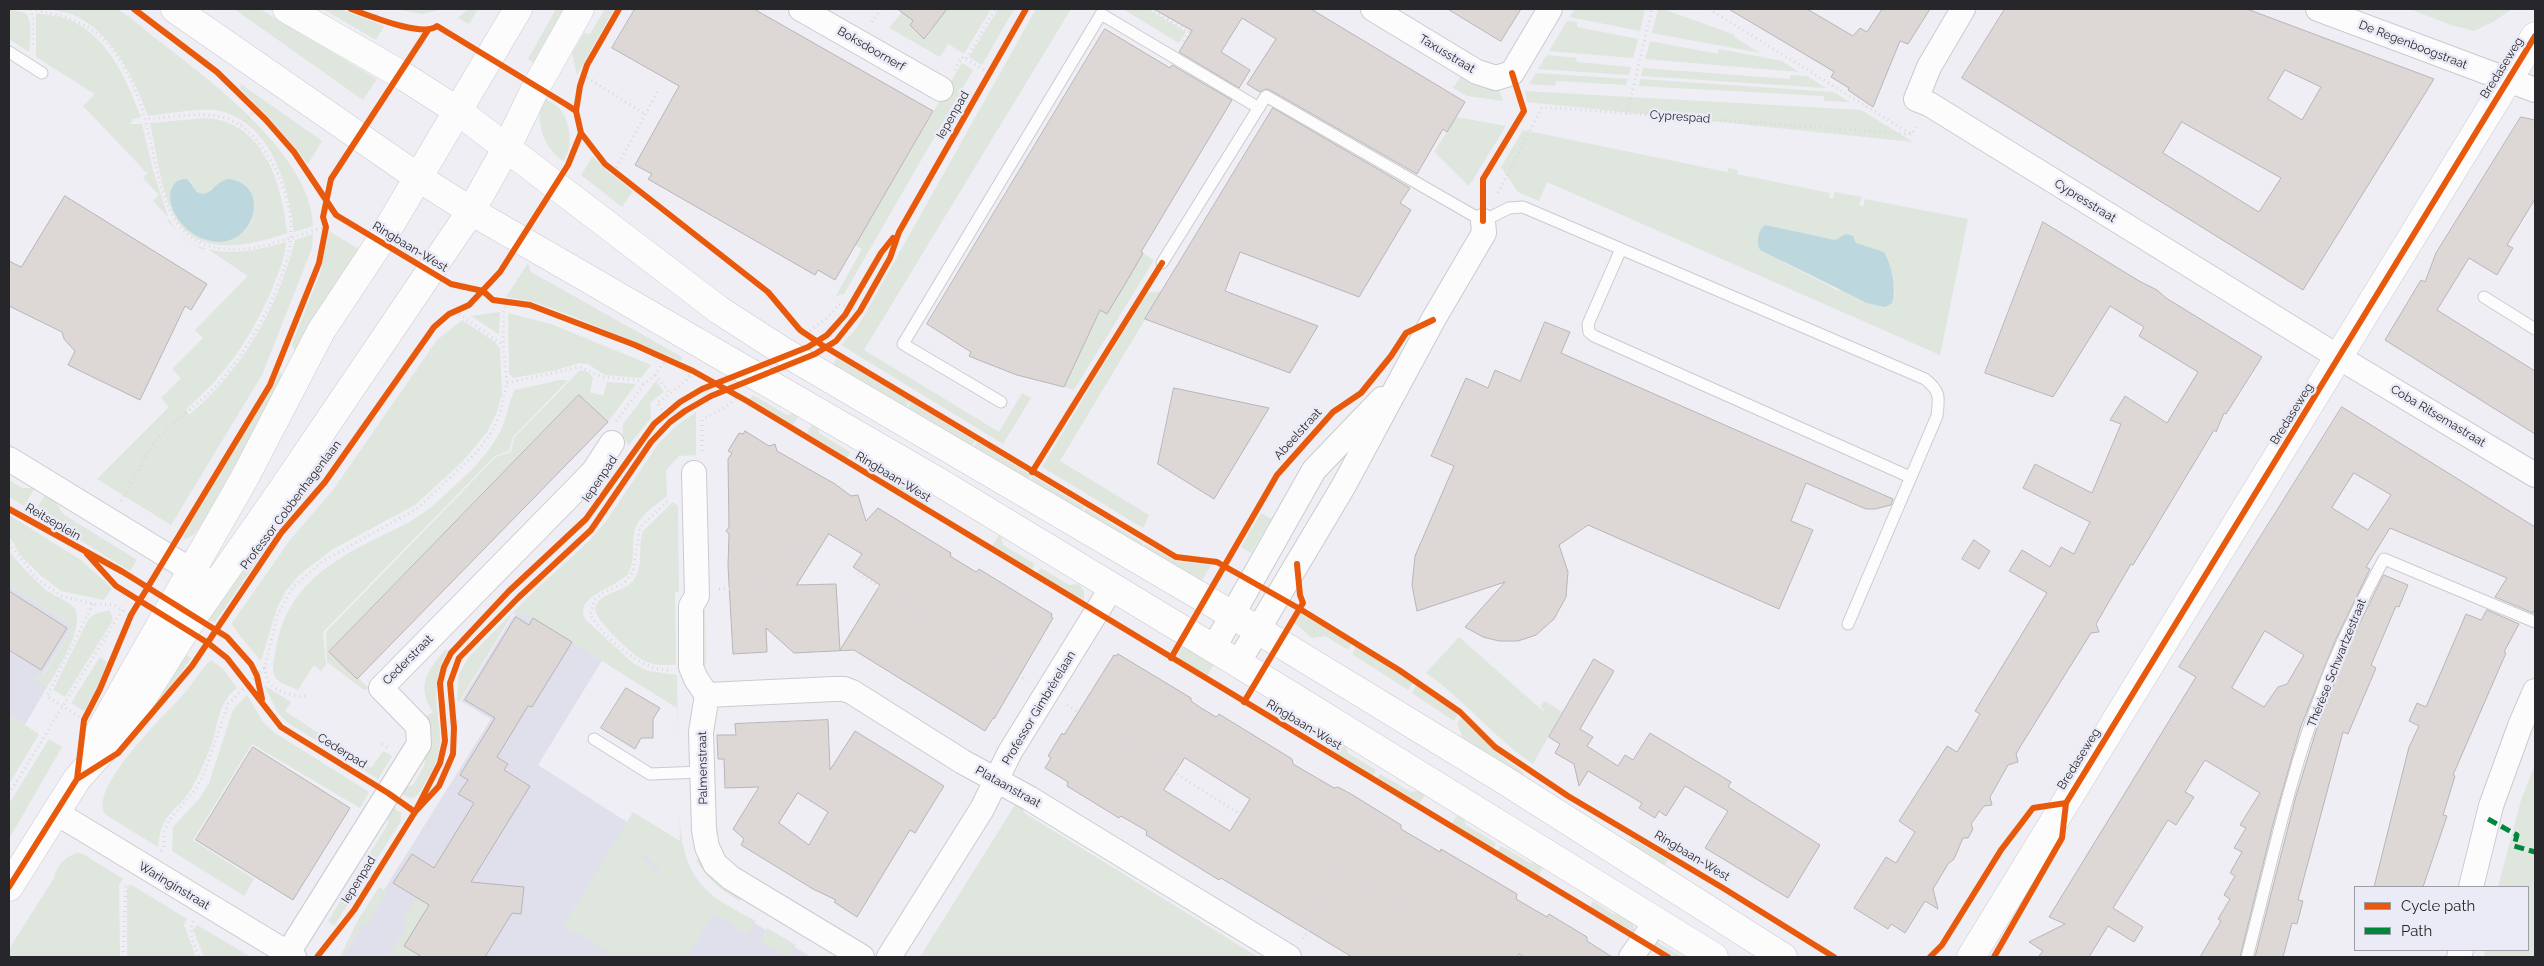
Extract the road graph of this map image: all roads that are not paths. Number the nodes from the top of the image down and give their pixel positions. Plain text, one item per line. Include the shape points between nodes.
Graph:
1 (174, 9) edge
2 (287, 9) edge
3 (518, 9) edge
4 (580, 9) edge
5 (801, 9) edge
6 (1373, 9) edge
7 (1550, 9) edge
8 (1963, 9) edge
9 (2318, 9) edge
10 (2535, 36) edge
11 (9, 52) edge
12 (42, 73) dead end
13 (2507, 81) junction
14 (941, 89) road end
15 (2535, 90) edge
16 (1258, 108) junction
17 (458, 111) junction
18 (507, 148) junction
19 (419, 178) junction
20 (471, 211) junction
21 (1483, 221) junction
22 (1621, 249) junction
23 (1162, 263) dead end
24 (2484, 297) dead end
25 (2535, 329) edge
26 (2340, 358) junction
27 (1402, 378) junction
28 (1001, 402) dead end
29 (612, 443) road end
30 (9, 459) edge
31 (694, 473) road end
32 (2535, 475) edge
33 (1910, 477) junction
34 (191, 570) junction
35 (215, 585) junction
36 (1112, 587) junction
37 (1232, 615) junction
38 (2535, 622) edge
39 (1848, 624) dead end
40 (1258, 630) junction
41 (1214, 649) junction
42 (1238, 663) junction
43 (2535, 691) edge
44 (706, 695) junction
45 (594, 739) dead end
46 (702, 772) junction
47 (78, 778) junction
48 (996, 780) junction
49 (55, 812) junction
50 (2471, 886) edge
51 (9, 887) edge
52 (1656, 922) junction
53 (1296, 949) edge
54 (291, 955) edge
55 (862, 957) edge
56 (889, 957) edge
57 (1631, 957) edge
58 (1714, 957) edge
59 (1783, 957) edge
60 (1971, 957) edge
61 (2247, 957) edge

1 - 19 main road, Ringbaan-West
2 - 17 main road
3 - 17 main road, Professor Cobbenhagenlaan
4 - 18 main road, Professor Cobbenhagenlaan via 536,87
5 - 14 street, Boksdoornerf
6 - 7 street, Taxusstraat via 1477,72 1496,78 1512,73
8 - 26 street, Cypresstraat via 1929,67 1916,99 1929,104
9 - 13 street, De Regenboogstraat
10 - 13 main road, Bredaseweg
11 - 12 lane
13 - 15 street, De Regenboogstraat
13 - 26 main road, Bredaseweg
16 - 21 lane via 1266,96
16 - 23 lane
16 - 28 lane via 1101,14 903,344
17 - 18 main road
17 - 19 main road, Professor Cobbenhagenlaan
18 - 20 main road, Professor Cobbenhagenlaan
18 - 37 main road via 726,315
19 - 20 main road, Ringbaan-West
19 - 34 main road, Professor Cobbenhagenlaan via 321,331 244,479
20 - 35 main road, Professor Cobbenhagenlaan
20 - 36 main road, Ringbaan-West via 940,482
21 - 22 lane via 1509,208 1522,207
21 - 27 street via 1484,233
22 - 33 lane via 1925,379 1936,388 1939,399 1937,416
22 - 33 lane via 1588,324 1589,332 1594,336
24 - 25 lane
26 - 32 street, Coba Ritsemastraat
26 - 60 main road, Bredaseweg
27 - 37 street via 1314,470
27 - 40 street via 1343,487
29 - 54 street, Cederstraat via 593,472 381,688 418,726 419,744
30 - 34 street
31 - 44 street via 697,596 691,606 691,667
33 - 39 lane
34 - 35 street
34 - 47 main road, Professor Cobbenhagenlaan via 97,734
35 - 47 main road, Professor Cobbenhagenlaan via 138,705 112,741
36 - 41 main road, Ringbaan-West
36 - 48 street, Professor Gimbrèrelaan
37 - 40 main road
37 - 41 street
38 - 61 lane, Thérèse Schwartzestraat via 2384,559 2353,616 2302,749
40 - 42 street
40 - 59 main road via 1504,780
41 - 42 main road, Ringbaan-West
42 - 52 main road, Ringbaan-West
43 - 50 street via 2491,806
44 - 46 street, Palmenstraat via 701,732
44 - 48 street, Plataanstraat via 844,689
45 - 46 lane via 650,774
46 - 55 street, Palmenstraat via 707,847 720,871
47 - 49 main road, Professor Cobbenhagenlaan
48 - 53 street, Plataanstraat
48 - 56 street, Professor Gimbrèrelaan via 982,809
49 - 51 main road, Professor Cobbenhagenlaan
49 - 54 street, Waringinstraat
52 - 57 street
52 - 58 main road, Ringbaan-West

